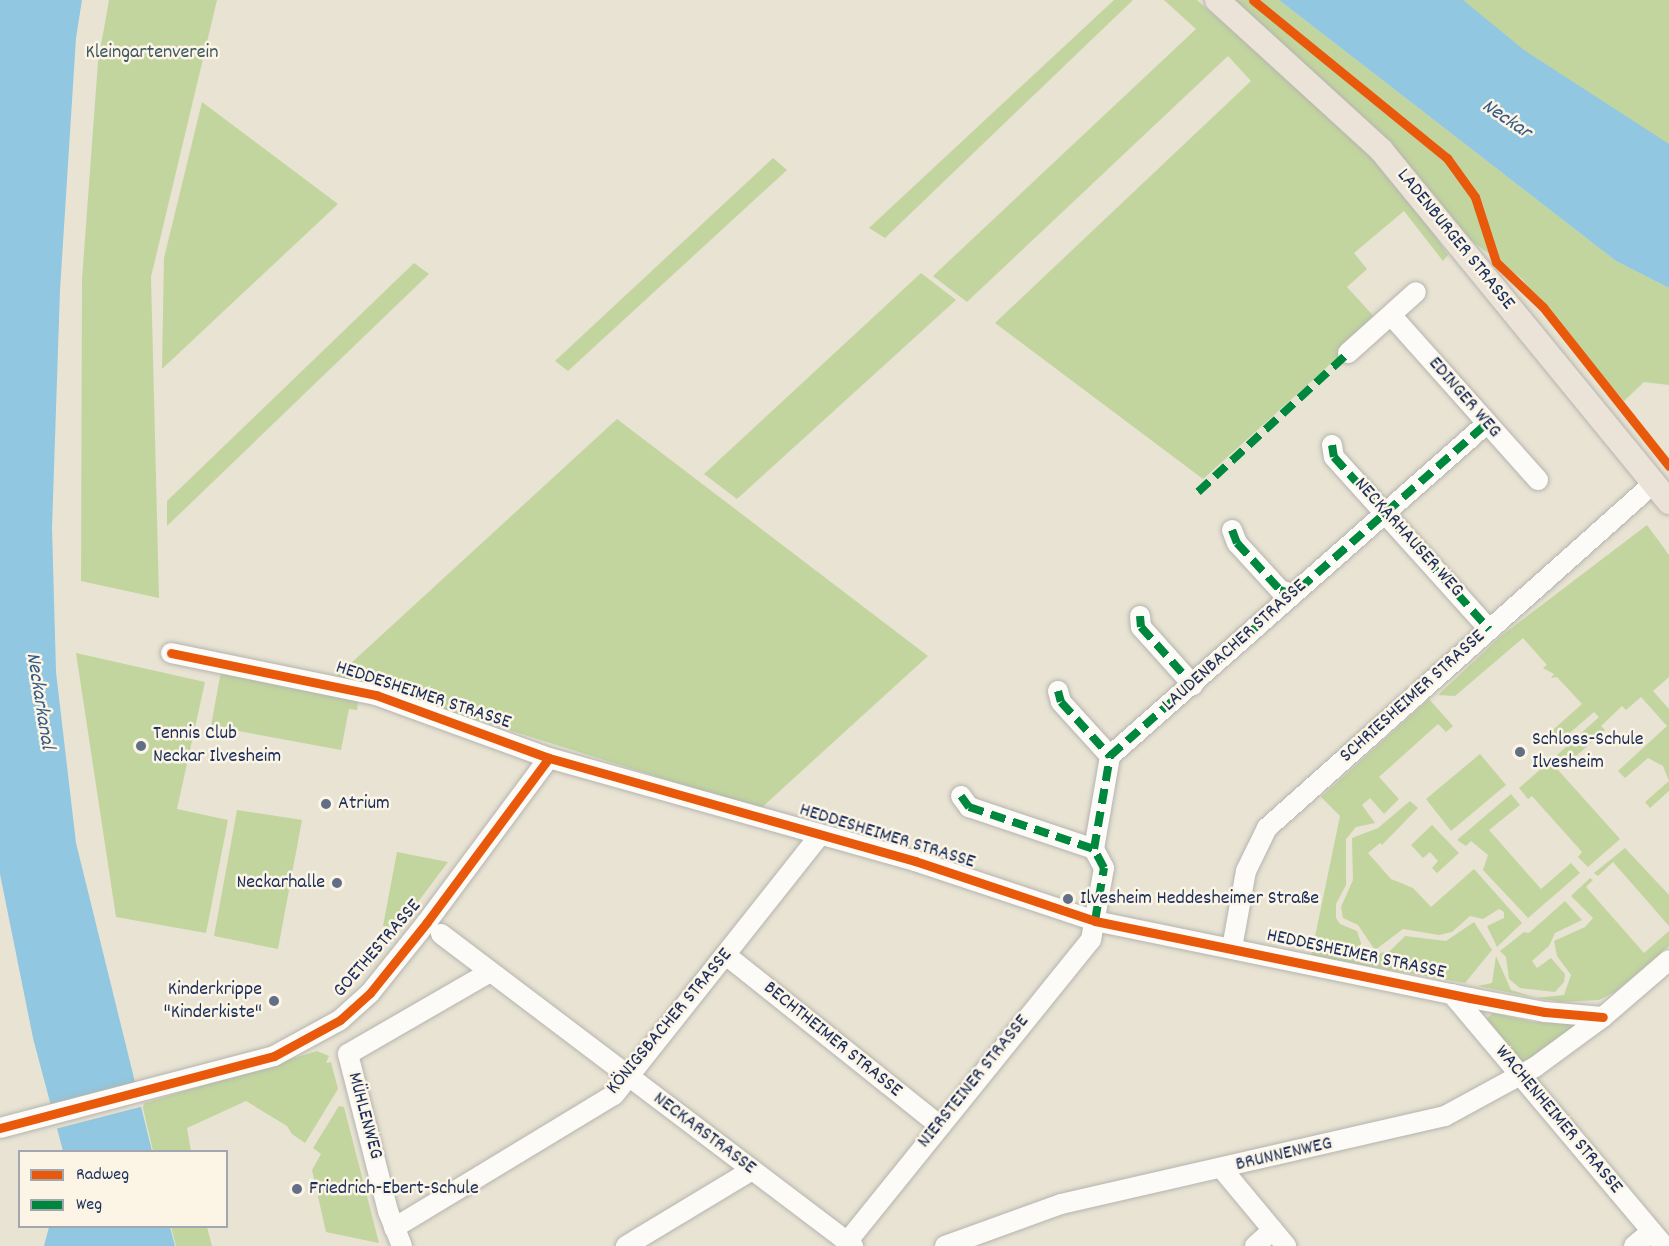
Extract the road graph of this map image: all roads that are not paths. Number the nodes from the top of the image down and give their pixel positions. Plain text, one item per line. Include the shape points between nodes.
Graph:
1 (1217, 0) edge
2 (1416, 292) dead end
3 (1391, 315) junction
4 (1348, 353) dead end
5 (1486, 424) junction
6 (1332, 445) dead end
7 (1538, 480) dead end
8 (1654, 483) junction
9 (1669, 502) edge
10 (1385, 513) junction
11 (1232, 530) dead end
12 (1292, 594) junction
13 (1140, 616) dead end
14 (1489, 629) junction
15 (171, 653) dead end
16 (1193, 685) junction
17 (1058, 691) dead end
18 (1110, 756) junction
19 (549, 758) junction
20 (961, 795) dead end
21 (820, 835) junction
22 (1094, 849) junction
23 (1095, 921) junction
24 (441, 934) dead end
25 (1232, 948) junction
26 (726, 955) junction
27 (1669, 960) edge
28 (490, 972) junction
29 (1452, 994) junction
30 (1603, 1017) junction
31 (1521, 1076) junction
32 (628, 1077) junction
33 (938, 1124) junction
34 (0, 1128) edge
35 (752, 1170) junction
36 (1223, 1170) junction
37 (394, 1228) junction
38 (1273, 1230) junction
39 (1658, 1239) edge
40 (850, 1244) edge
41 (402, 1246) edge
42 (626, 1246) edge
43 (945, 1246) edge
44 (1255, 1246) edge
45 (1286, 1246) edge
46 (1634, 1246) edge

1 - 8 main road, LADENBURGER STRASSE via 1381,150
2 - 3 street
3 - 4 street
3 - 5 street, EDINGER WEG
5 - 7 street, EDINGER WEG
5 - 10 street, LAUDENBACHER STRASSE
6 - 10 street, NECKARHAUSER WEG via 1334,457
8 - 9 main road, LADENBURGER STRASSE
8 - 14 street, SCHRIESHEIMER STRASSE
10 - 12 street, LAUDENBACHER STRASSE
10 - 14 street, NECKARHAUSER WEG
11 - 12 street via 1237,543 1280,590
12 - 16 street, LAUDENBACHER STRASSE
13 - 16 street via 1141,627
14 - 25 street, SCHRIESHEIMER STRASSE via 1267,828 1246,871
15 - 19 street, HEDDESHEIMER STRASSE via 376,694
16 - 18 street, LAUDENBACHER STRASSE
17 - 18 street via 1061,702
18 - 22 street
19 - 21 street, HEDDESHEIMER STRASSE
19 - 34 street, GOETHESTRASSE via 427,922 370,993 340,1020 274,1056
20 - 22 street via 969,807
21 - 23 street, HEDDESHEIMER STRASSE via 915,861
21 - 26 street, KÖNIGSBACHER STRASSE
22 - 23 street via 1104,868
23 - 25 street, HEDDESHEIMER STRASSE
23 - 33 street, NIERSTEINER STRASSE via 1091,940
24 - 28 street, NECKARSTRASSE
25 - 29 street, HEDDESHEIMER STRASSE
26 - 32 street, KÖNIGSBACHER STRASSE
26 - 33 street, BECHTHEIMER STRASSE
27 - 30 street
28 - 32 street, NECKARSTRASSE
28 - 37 street, MÜHLENWEG via 348,1054
29 - 30 street, HEDDESHEIMER STRASSE via 1545,1012
29 - 31 street, WACHENHEIMER STRASSE
30 - 31 street, BRUNNENWEG
31 - 36 street, BRUNNENWEG via 1445,1116
31 - 39 street, WACHENHEIMER STRASSE
32 - 35 street, NECKARSTRASSE
32 - 37 street, KÖNIGSBACHER STRASSE via 614,1095
33 - 40 street, NIERSTEINER STRASSE
35 - 40 street, NECKARSTRASSE
35 - 42 street
36 - 38 street
36 - 43 street, BRUNNENWEG via 1061,1204
37 - 41 street, MÜHLENWEG
38 - 44 street
38 - 45 street
39 - 46 street

